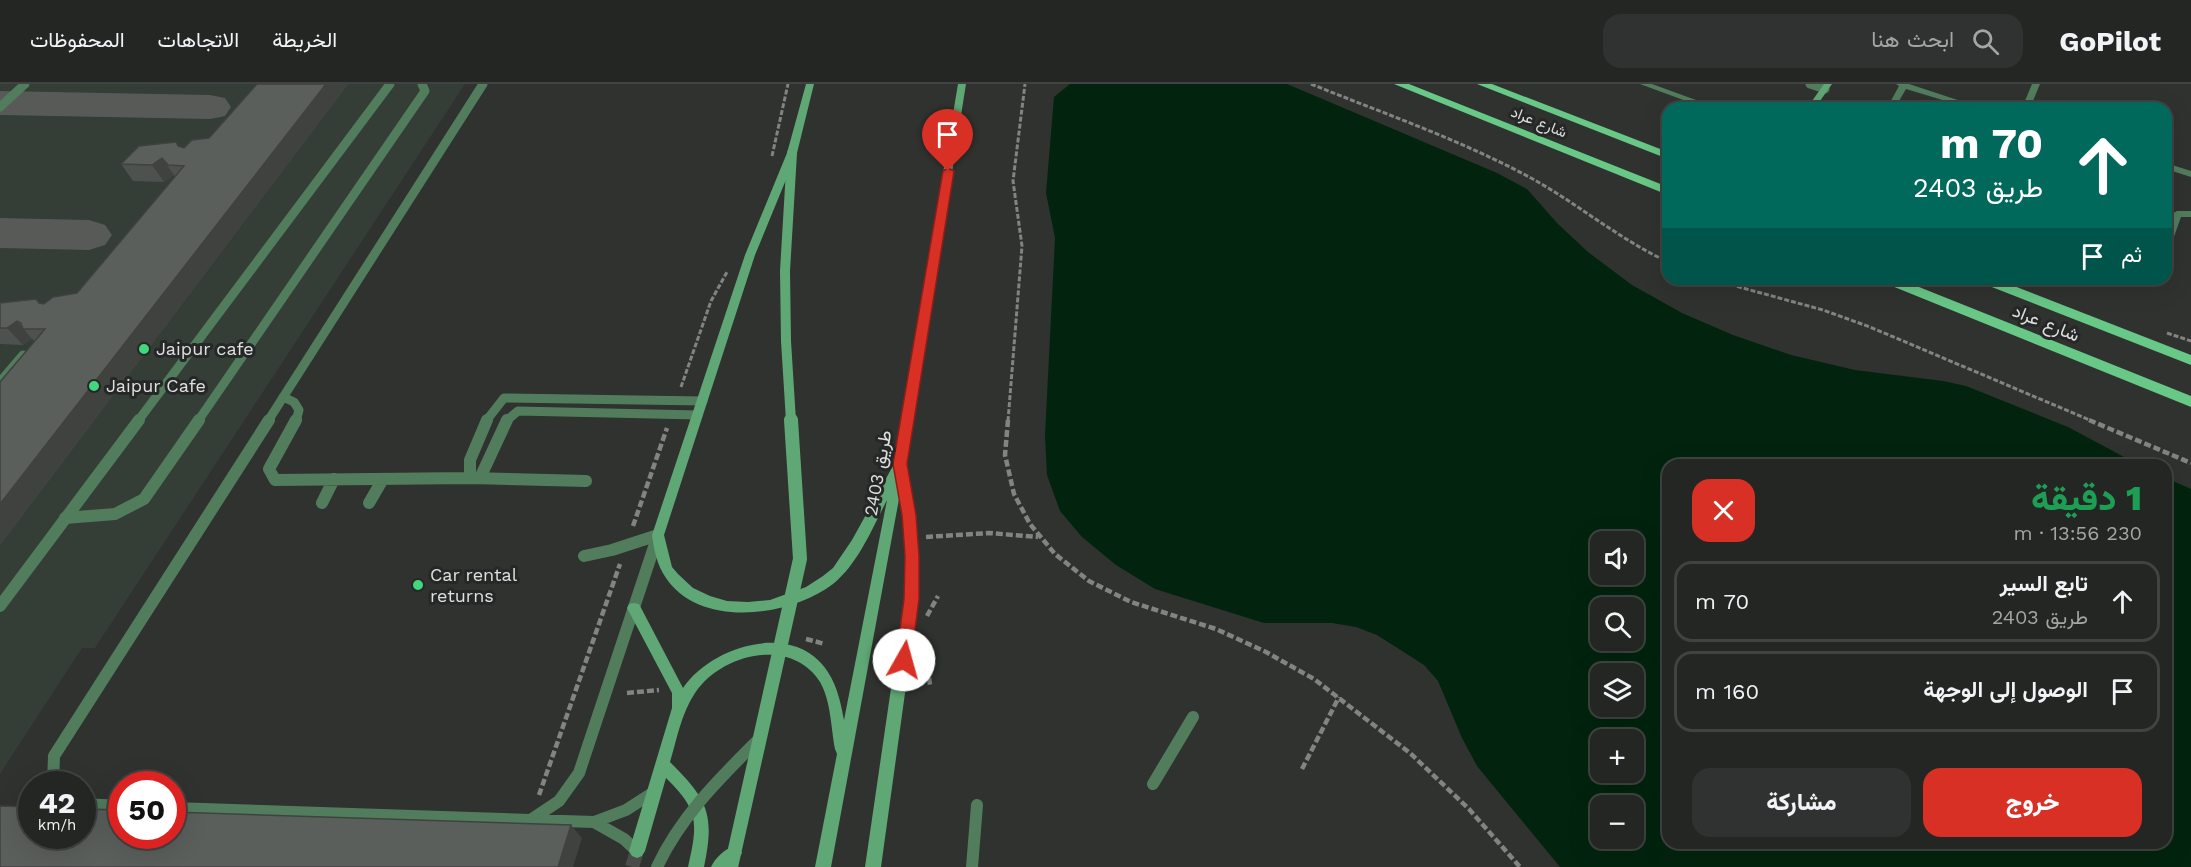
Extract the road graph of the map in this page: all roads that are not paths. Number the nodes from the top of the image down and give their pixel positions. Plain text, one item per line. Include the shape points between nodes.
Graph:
1 (25, 84) edge
2 (390, 84) edge
3 (422, 84) edge
4 (483, 84) edge
5 (810, 84) edge
6 (962, 84) edge
7 (1399, 84) edge
8 (1482, 84) edge
9 (1644, 84) edge
10 (1810, 84) edge
11 (2036, 84) edge
12 (1902, 85) edge
13 (1659, 86) edge
14 (1827, 86) edge
15 (1699, 102) edge
16 (1815, 102) edge
17 (1894, 102) edge
18 (1958, 102) edge
19 (2028, 102) edge
20 (0, 107) edge
21 (792, 153) junction
22 (1662, 154) edge
23 (2172, 168) edge
24 (2191, 174) edge
25 (1662, 189) edge
26 (2191, 214) edge
27 (2172, 228) edge
28 (1902, 285) edge
29 (1999, 285) edge
30 (32, 345) edge
31 (2154, 345) junction
32 (2191, 355) edge
33 (2191, 360) edge
34 (0, 382) edge
35 (283, 397) junction
36 (703, 401) junction
37 (2191, 402) edge
38 (698, 415) junction
39 (900, 464) junction
40 (475, 478) junction
41 (334, 479) junction
42 (383, 479) junction
43 (586, 481) dead end
44 (322, 502) dead end
45 (369, 503) dead end
46 (65, 518) junction
47 (658, 535) junction
48 (584, 556) dead end
49 (0, 606) edge
50 (634, 608) junction
51 (678, 711) junction
52 (1193, 717) dead end
53 (758, 740) junction
54 (843, 756) junction
55 (662, 764) junction
56 (53, 771) edge
57 (1153, 784) dead end
58 (654, 792) junction
59 (977, 805) dead end
60 (186, 808) edge
61 (530, 820) junction
62 (594, 822) junction
63 (637, 851) joint
64 (733, 860) edge
65 (657, 867) edge
66 (696, 867) edge
67 (719, 867) edge
68 (823, 867) edge
69 (873, 867) edge
70 (972, 867) edge

1 - 20 lane
2 - 46 lane
3 - 46 lane via 426,91 144,499 127,511 106,517
4 - 35 lane
5 - 21 main road
6 - 39 main road, طريق 2403
7 - 25 main road, شارع عراد
8 - 22 main road, شارع عراد
9 - 13 street
10 - 14 lane
11 - 19 street
12 - 17 street
12 - 18 street
13 - 15 street
14 - 16 main road
21 - 36 main road via 750,255
21 - 53 main road, bridge via 785,271 786,341 800,560
23 - 24 street
26 - 27 street via 2177,214
28 - 37 main road, شارع عراد
29 - 31 main road, شارع عراد
30 - 34 lane
31 - 32 main road
31 - 33 main road, شارع عراد
35 - 41 lane via 294,402 299,410 296,424 269,469 270,475 275,480
35 - 56 lane via 54,756
36 - 38 main road
36 - 40 lane via 504,398 494,406 471,453 467,466
38 - 40 lane via 518,411 508,418
38 - 47 main road
39 - 47 main road via 851,552 829,580 781,602 763,607 726,607 694,596 671,576
39 - 54 main road, طريق 2403
39 - 69 main road via 912,537 912,599
40 - 42 lane
40 - 43 lane
41 - 42 lane
41 - 44 lane
42 - 45 lane
46 - 49 lane
47 - 48 lane
47 - 50 lane
50 - 51 main road via 679,693
50 - 61 lane via 579,773 559,801
51 - 54 main road via 693,684 717,663 737,653 758,649 788,651 809,661 824,677
51 - 55 main road
52 - 57 lane
53 - 64 main road, bridge
53 - 65 lane, bridge via 686,815
54 - 68 main road, طريق 2403
55 - 58 main road
55 - 66 main road via 694,797 700,810 704,837
58 - 62 lane via 626,810
58 - 63 main road
59 - 70 lane
60 - 61 lane
61 - 62 lane
62 - 63 lane
64 - 67 main road

